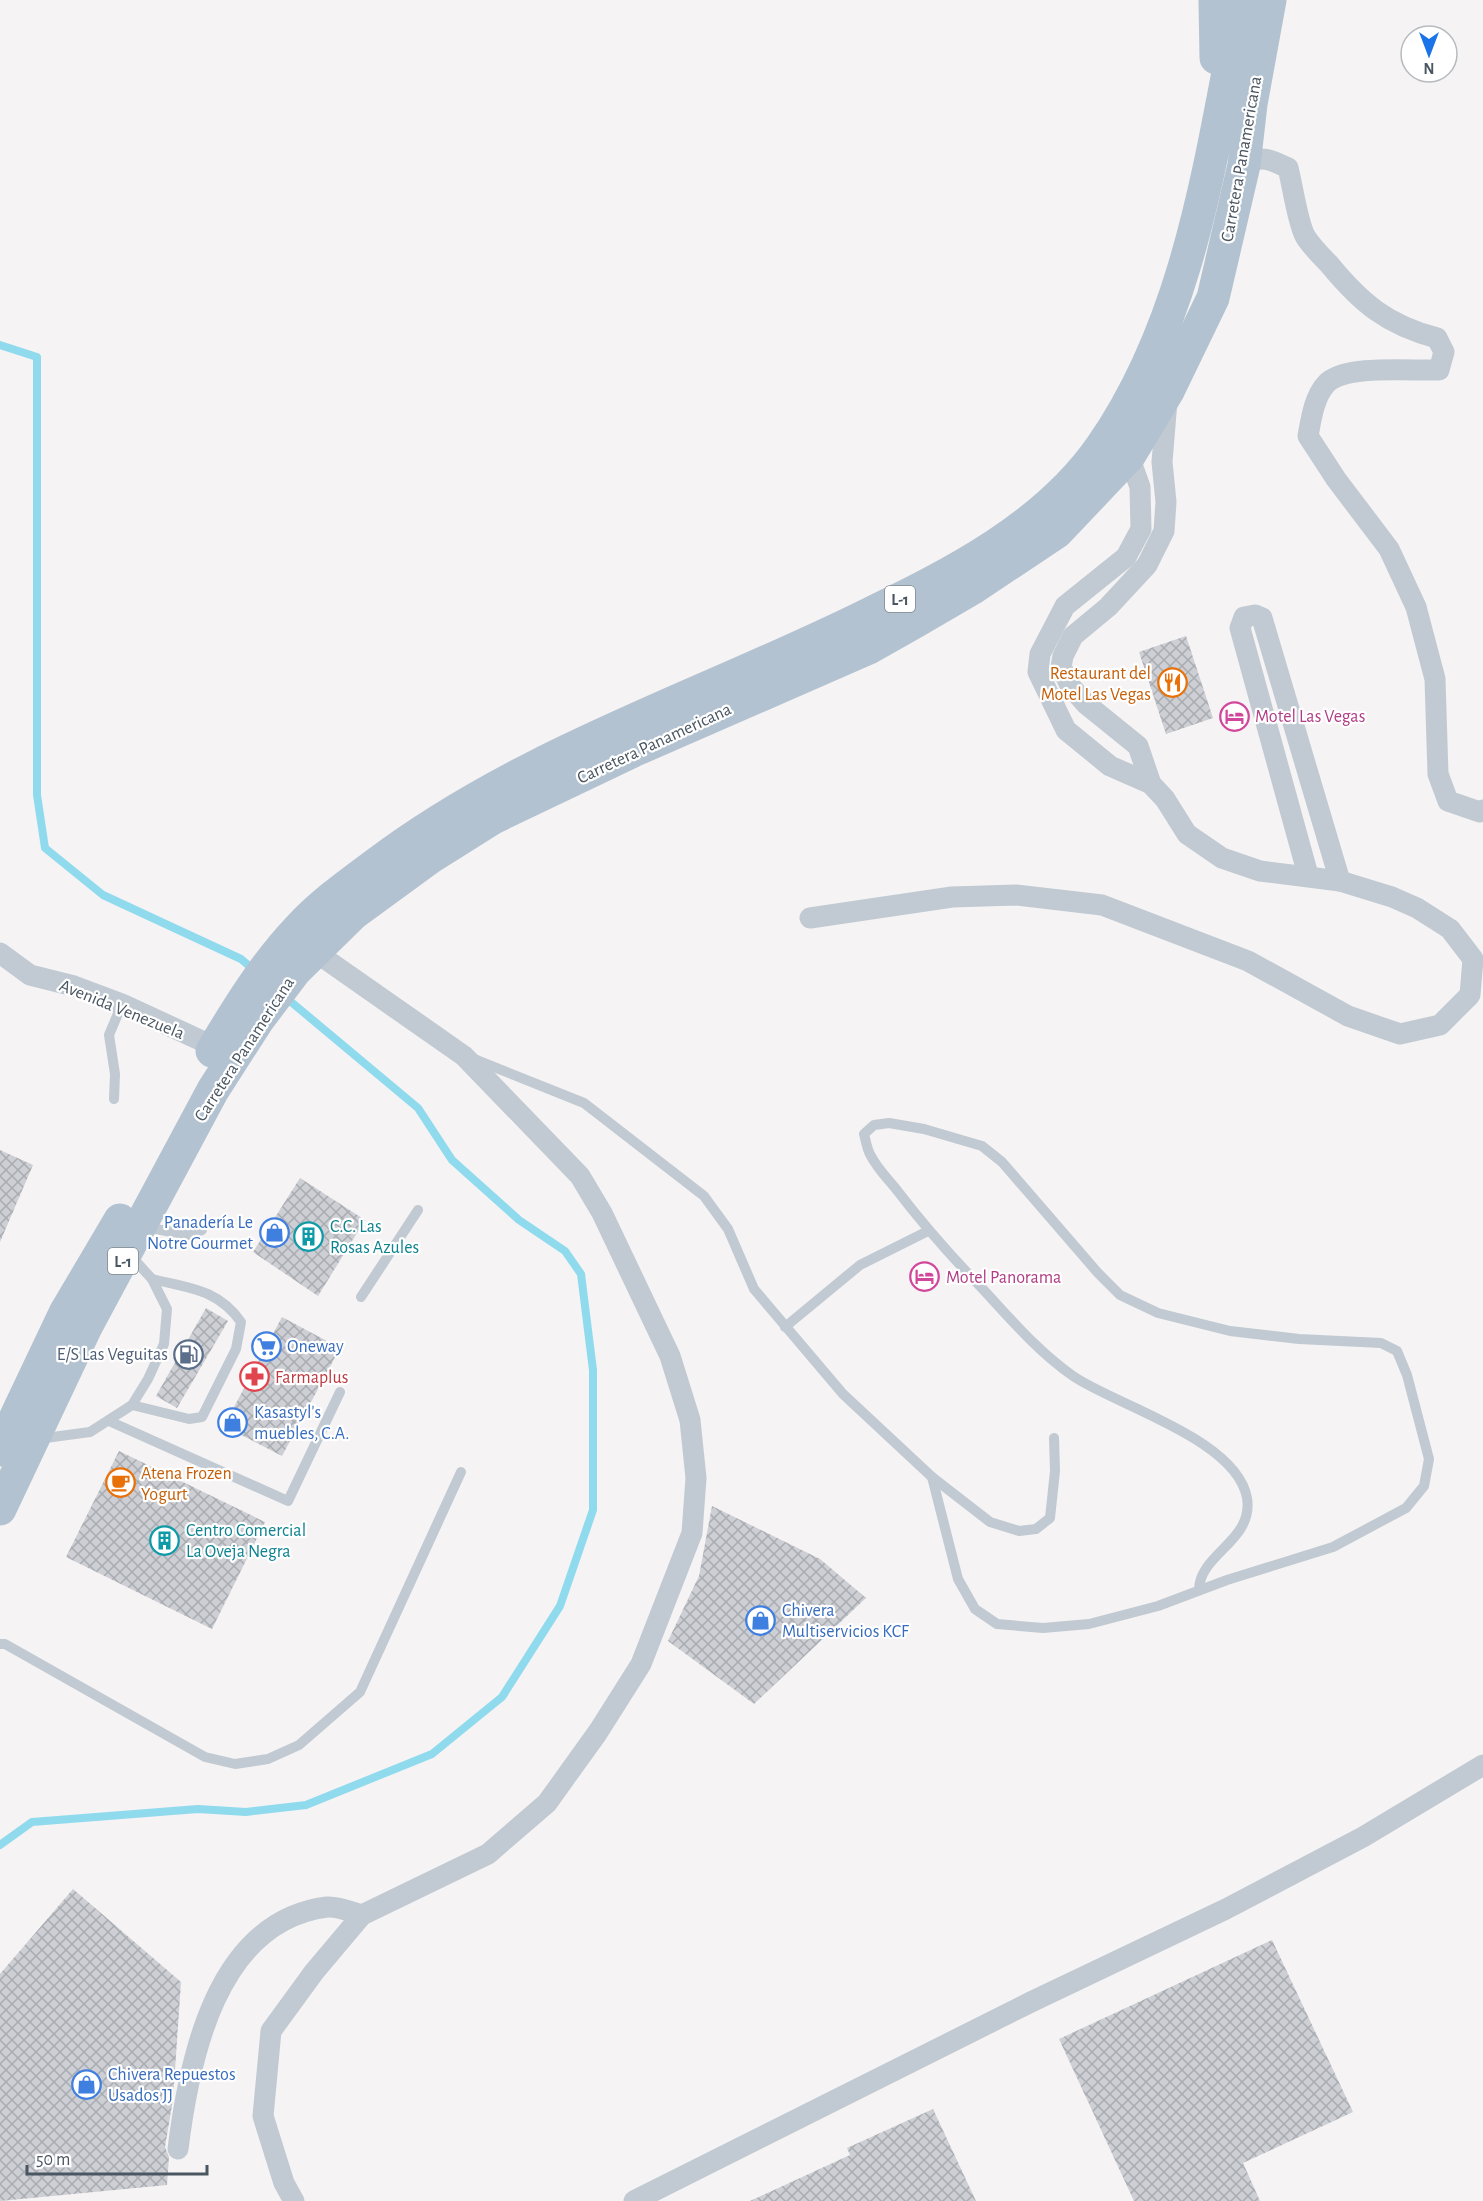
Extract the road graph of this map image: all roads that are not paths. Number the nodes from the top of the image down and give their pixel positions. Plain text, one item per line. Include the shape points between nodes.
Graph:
1 (1215, 0) edge
2 (1242, 0) edge
3 (1270, 0) edge
4 (1275, 0) edge
5 (1263, 34) junction
6 (1216, 127) junction
7 (1244, 165) junction
8 (1168, 391) junction
9 (1129, 456) junction
10 (1151, 784) junction
11 (1483, 810) edge
12 (1308, 875) junction
13 (1340, 881) junction
14 (810, 918) dead end
15 (0, 953) edge
16 (295, 960) junction
17 (122, 1005) junction
18 (248, 1014) junction
19 (215, 1047) junction
20 (464, 1056) junction
21 (114, 1099) dead end
22 (418, 1210) dead end
23 (202, 1230) dead end
24 (928, 1232) junction
25 (126, 1240) junction
26 (152, 1279) junction
27 (361, 1297) dead end
28 (785, 1327) junction
29 (340, 1392) dead end
30 (132, 1405) junction
31 (109, 1420) junction
32 (1054, 1438) dead end
33 (16, 1441) edge
34 (461, 1472) dead end
35 (932, 1477) junction
36 (0, 1509) edge
37 (1199, 1590) junction
38 (0, 1644) edge
39 (1483, 1765) edge
40 (362, 1914) junction
41 (178, 2149) dead end
42 (294, 2201) edge
43 (634, 2201) edge

1 - 6 main road
2 - 6 main road, Carretera Panamericana / L-1
3 - 5 main road, Carretera Panamericana / L-1
4 - 5 main road
5 - 7 main road, Carretera Panamericana / L-1
6 - 16 main road, Carretera Panamericana / L-1 via 1193,238 1154,351 1140,383 1099,449 1057,497 956,571 839,629 525,769 462,804 323,904 297,929
7 - 8 main road, Carretera Panamericana / L-1 via 1213,298
7 - 11 street via 1268,158 1288,168 1305,235 1327,262 1356,296 1381,316 1437,338 1444,352 1438,370 1348,373 1326,383 1313,410 1308,436 1389,549 1416,607 1435,679 1438,774 1448,801
8 - 9 main road, Carretera Panamericana / L-1
8 - 10 street via 1162,462 1164,531 1147,565 1108,607 1073,636 1061,667 1086,704 1138,746
9 - 10 street via 1140,487 1141,529 1126,557 1065,606 1040,654 1038,672 1066,729 1110,766
9 - 16 main road, Carretera Panamericana / L-1 via 1058,532 973,588 869,648 643,746 493,818 431,857
10 - 12 street via 1187,834 1222,858 1260,871
12 - 13 street
12 - 13 street via 1240,628 1244,617 1262,618
13 - 14 street via 1417,908 1450,929 1473,959 1470,995 1440,1025 1400,1034 1348,1016 1248,961 1102,905 1016,895 952,897
15 - 17 street, Avenida Venezuela via 30,975 74,986
16 - 18 main road, Carretera Panamericana / L-1
16 - 20 street
17 - 19 street, Avenida Venezuela
17 - 21 lane via 109,1035
18 - 19 main road, Carretera Panamericana / L-1
18 - 25 main road, Carretera Panamericana / L-1 via 213,1090
19 - 25 main road, Carretera Panamericana / L-1 via 179,1107
20 - 28 lane via 584,1103 704,1196 728,1229 754,1289
20 - 40 street via 580,1176 602,1213 670,1356 690,1420 696,1479 692,1533 641,1664 548,1803 488,1854
22 - 27 lane
23 - 25 lane via 189,1236
24 - 28 lane via 860,1265
24 - 37 lane via 1037,1348 1075,1377 1179,1430 1213,1452 1237,1477 1247,1497 1247,1519 1226,1549 1204,1570
24 - 37 lane via 870,1155 864,1134 874,1125 889,1123 924,1129 981,1146 1002,1162 1120,1295 1158,1313 1230,1331 1381,1343 1397,1351 1429,1459 1424,1486 1406,1508 1333,1547
25 - 26 lane
25 - 33 main road, Carretera Panamericana / L-1 via 65,1313
26 - 30 lane via 167,1309 164,1344
26 - 30 lane via 212,1293 230,1306 241,1322 236,1349 202,1417 189,1419
28 - 35 lane via 843,1394
29 - 31 lane via 288,1501
30 - 31 lane
31 - 33 lane via 90,1432
32 - 35 lane via 1050,1518 1036,1529 1019,1531 990,1522
33 - 36 main road, Carretera Panamericana / L-1
34 - 38 lane via 360,1692 298,1745 268,1759 235,1764 205,1757
35 - 37 lane via 958,1579 975,1609 997,1624 1043,1628 1089,1624 1158,1606
39 - 43 street via 1363,1837 1226,1909
40 - 41 street via 329,1906 291,1916 251,1944 218,1990 199,2035
40 - 42 street via 271,2031 263,2116 284,2183

